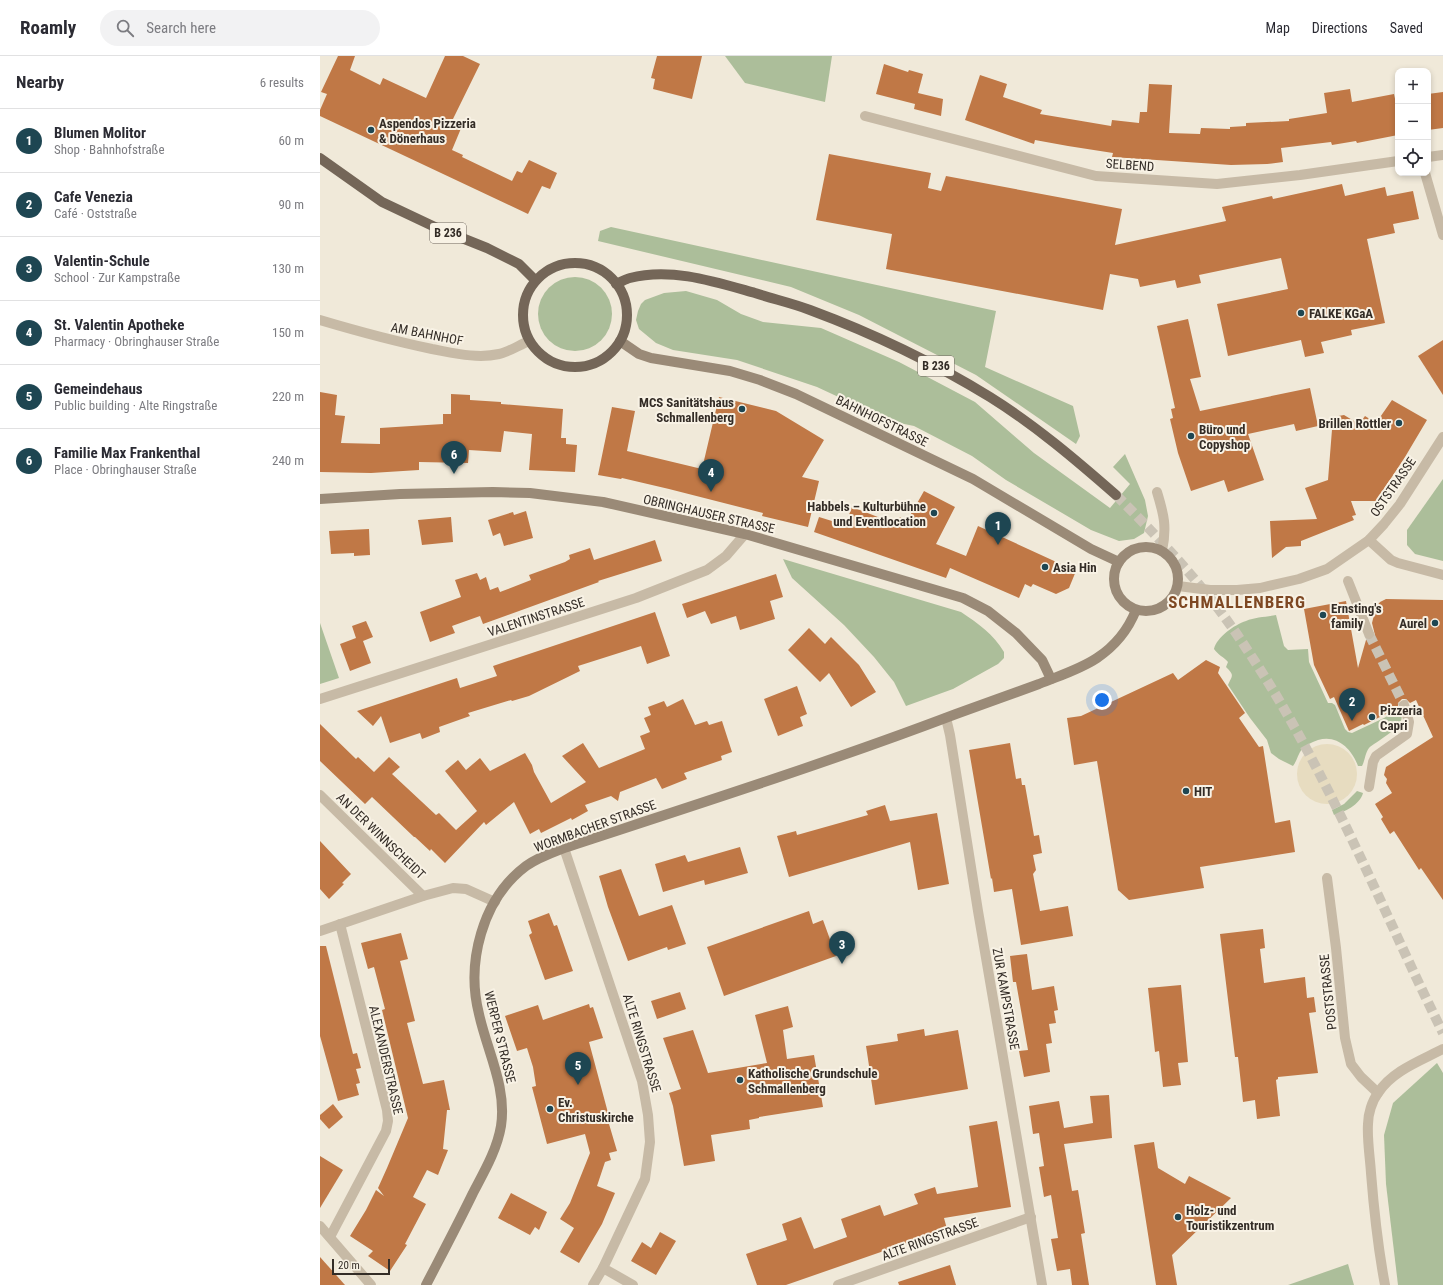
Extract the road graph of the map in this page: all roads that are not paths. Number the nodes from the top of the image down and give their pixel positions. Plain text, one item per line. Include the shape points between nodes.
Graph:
1 (865, 116) dead end
2 (1443, 155) edge
3 (1431, 157) edge
4 (320, 158) edge
5 (1395, 161) edge
6 (1426, 176) edge
7 (1443, 235) edge
8 (536, 280) junction
9 (616, 284) junction
10 (320, 320) edge
11 (529, 341) junction
12 (620, 341) junction
13 (1443, 437) edge
14 (1158, 492) dead end
15 (1116, 495) tunnel mouth
16 (320, 500) edge
17 (744, 534) junction
18 (1368, 540) junction
19 (1162, 551) junction
20 (1119, 562) junction
21 (1443, 575) edge
22 (1348, 581) dead end
23 (1178, 586) junction
24 (1136, 610) junction
25 (1369, 634) tunnel mouth
26 (1051, 679) junction
27 (320, 699) edge
28 (1404, 705) tunnel mouth
29 (946, 718) junction
30 (1369, 787) dead end
31 (320, 795) edge
32 (564, 848) junction
33 (1326, 878) dead end
34 (423, 896) junction
35 (495, 902) junction
36 (340, 924) junction
37 (320, 931) edge
38 (1443, 1050) edge
39 (1378, 1093) junction
40 (1031, 1216) junction
41 (320, 1226) edge
42 (330, 1237) junction
43 (603, 1268) junction
44 (371, 1285) edge
45 (426, 1285) edge
46 (593, 1285) edge
47 (633, 1285) edge
48 (838, 1285) edge
49 (1042, 1285) edge
50 (1385, 1285) edge

1 - 5 street, SELBEND via 1096,176 1218,184
2 - 3 street
4 - 8 main road, B 236 via 382,202 519,264
6 - 7 street
8 - 9 main road via 547,270 561,264 576,263 591,266 605,273
8 - 11 main road via 527,294 523,309
9 - 12 main road via 623,298 626,314 626,326
9 - 15 main road, B 236 via 642,276 689,276 728,285 808,310 865,332 915,355 990,397 1054,442
10 - 11 street, AM BAHNHOF via 376,336 460,354 498,354
11 - 12 main road via 536,351 550,362 569,366 581,366 598,361 611,352
12 - 20 main road, BAHNHOFSTRASSE via 639,354 651,358 730,371 796,394 973,479 1091,549
13 - 18 street, OSTSTRASSE via 1400,504
14 - 19 street via 1164,519 1165,538
16 - 17 main road, OBRINGHAUSER STRASSE via 400,494 530,493 603,502
17 - 26 main road, OBRINGHAUSER STRASSE via 964,598 988,611 1016,633 1042,660
17 - 27 street, VALENTINSTRASSE via 726,556 707,570 547,627
18 - 21 street via 1391,560
18 - 23 street, OSTSTRASSE via 1326,569 1293,581 1237,590
19 - 20 main road via 1139,548 1126,554
19 - 23 main road via 1176,566
20 - 24 main road via 1115,570 1115,589 1123,602
22 - 25 street
23 - 24 main road via 1174,597 1166,605 1145,612
24 - 26 main road, WORMBACHER STRASSE via 1121,637 1097,658
26 - 29 main road, WORMBACHER STRASSE
28 - 30 street via 1410,722 1408,734 1376,756
29 - 32 main road, WORMBACHER STRASSE
29 - 40 street, ZUR KAMPSTRASSE
31 - 34 street, AN DER WINNSCHEIDT
32 - 35 main road, WORMBACHER STRASSE via 527,866 509,881
32 - 43 street, ALTE RINGSTRASSE via 642,1081 648,1115 650,1142 645,1179
33 - 39 street, POSTSTRASSE via 1334,924 1345,1038 1351,1064
34 - 35 street via 460,888
34 - 36 street
35 - 45 main road, WERPER STRASSE via 478,944 474,990 495,1067 501,1126 485,1169
36 - 37 street
36 - 42 street, ALEXANDERSTRASSE via 388,1121 386,1131
38 - 39 street via 1401,1071 1388,1080
39 - 50 street via 1371,1106 1368,1124 1376,1231
40 - 48 street, ALTE RINGSTRASSE
40 - 49 street, ZUR KAMPSTRASSE
41 - 42 street
42 - 44 street
43 - 46 street, ALTE RINGSTRASSE
43 - 47 street

